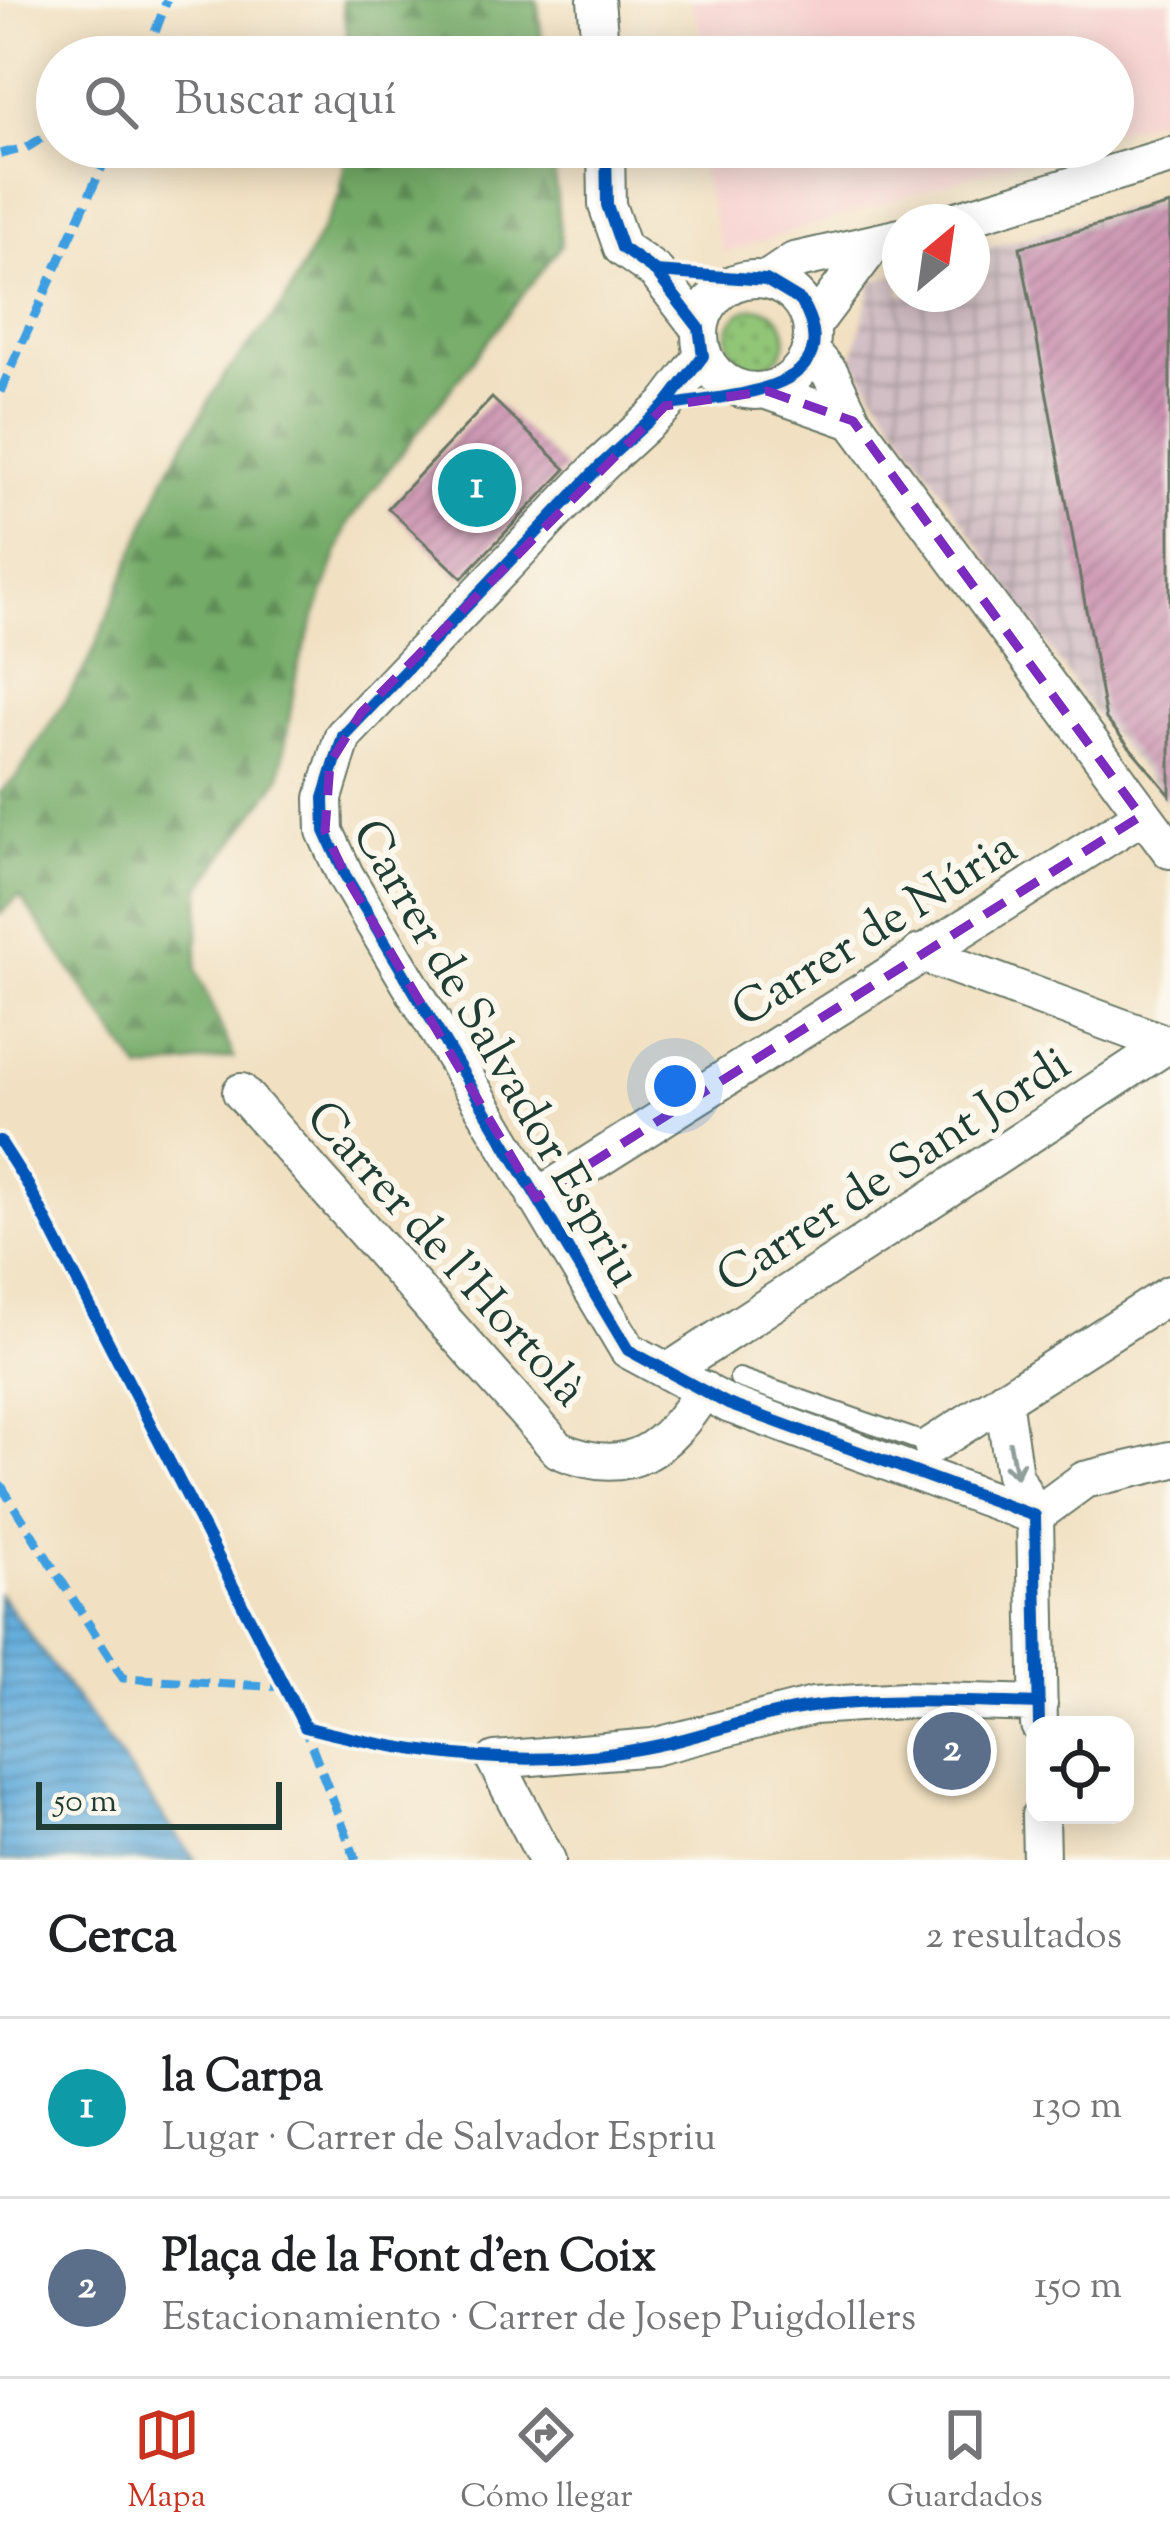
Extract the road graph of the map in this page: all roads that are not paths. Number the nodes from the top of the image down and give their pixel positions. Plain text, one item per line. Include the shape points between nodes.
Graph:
1 (596, 0) edge
2 (599, 36) edge
3 (1170, 156) edge
4 (1134, 167) edge
5 (607, 168) edge
6 (1130, 168) edge
7 (990, 210) edge
8 (882, 242) edge
9 (882, 247) edge
10 (656, 272) junction
11 (753, 280) junction
12 (811, 338) junction
13 (701, 342) junction
14 (754, 390) junction
15 (665, 406) junction
16 (853, 421) junction
17 (1141, 816) junction
18 (1170, 850) edge
19 (920, 953) junction
20 (1169, 1044) edge
21 (241, 1092) dead end
22 (536, 1198) junction
23 (1170, 1294) edge
24 (669, 1371) junction
25 (739, 1378) dead end
26 (704, 1390) junction
27 (1003, 1399) junction
28 (932, 1445) joint
29 (1170, 1460) edge
30 (1035, 1516) junction
31 (1039, 1715) edge
32 (1040, 1824) edge
33 (547, 1860) edge
34 (1041, 1860) edge

1 - 2 street
3 - 4 street
5 - 10 street via 622,248
6 - 7 street
8 - 11 street via 794,261
9 - 12 street
10 - 11 street
10 - 13 street
11 - 12 street via 801,301
11 - 13 street via 716,295
12 - 14 street via 799,373
12 - 16 street
13 - 14 street via 715,375
13 - 15 street, Carrer de Salvador Espriu
14 - 15 street
14 - 16 street
15 - 22 street, Carrer de Salvador Espriu via 361,713 331,763 324,798 325,831 345,874
16 - 17 street
17 - 18 street
17 - 19 street, Carrer de Núria
19 - 20 street
19 - 22 street, Carrer de Núria
20 - 24 street, Carrer de Sant Jordi
21 - 26 street, Carrer de l'Hortolà via 559,1450 589,1463 629,1461 674,1437
22 - 24 street, Carrer de Salvador Espriu via 628,1350
23 - 27 street
24 - 26 street, Carrer de Salvador Espriu
25 - 28 lane
26 - 30 street, Carrer de Salvador Espriu
27 - 28 street
27 -> 30 street via 1014,1475
29 - 30 street via 1084,1480
30 - 31 street
31 - 33 street via 904,1700 814,1706 653,1747 495,1760
32 - 34 street

